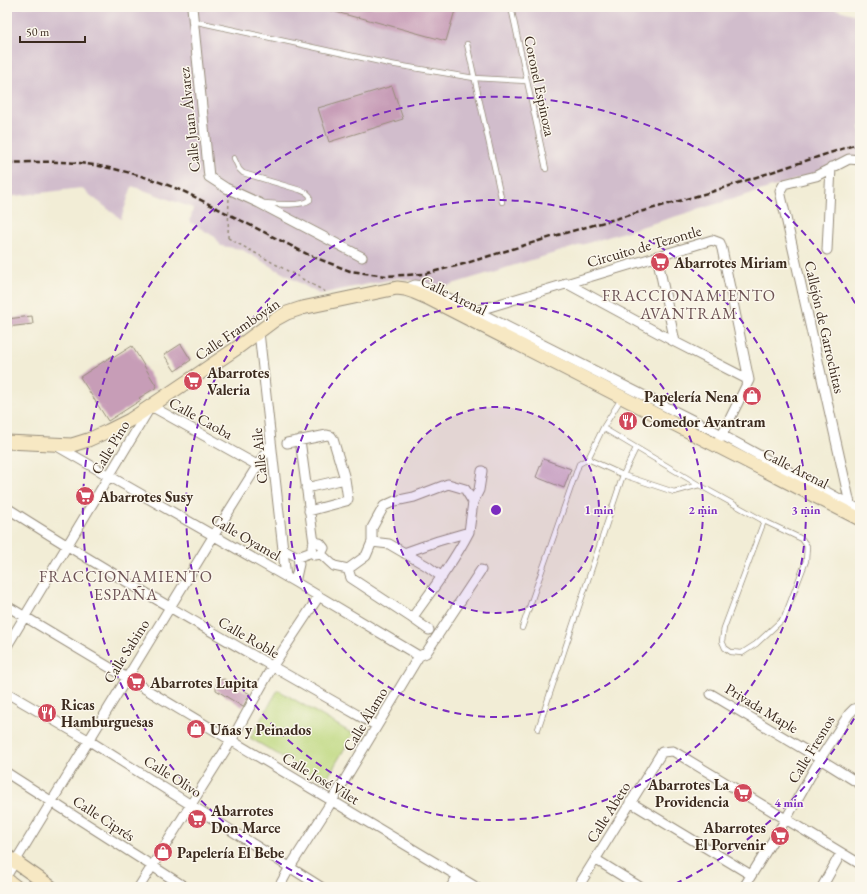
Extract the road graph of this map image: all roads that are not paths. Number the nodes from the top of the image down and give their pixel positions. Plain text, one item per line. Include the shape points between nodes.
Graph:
1 (192, 7) edge
2 (511, 7) edge
3 (193, 21) junction
4 (467, 44) dead end
5 (474, 78) junction
6 (527, 81) junction
7 (234, 158) dead end
8 (860, 160) edge
9 (831, 167) junction
10 (546, 169) dead end
11 (502, 202) dead end
12 (259, 203) junction
13 (827, 250) dead end
14 (657, 256) junction
15 (362, 257) dead end
16 (566, 283) junction
17 (405, 289) junction
18 (476, 311) junction
19 (259, 332) junction
20 (675, 342) junction
21 (749, 380) junction
22 (622, 398) junction
23 (151, 406) junction
24 (603, 428) junction
25 (300, 440) junction
26 (720, 441) junction
27 (7, 443) edge
28 (287, 443) dead end
29 (271, 444) junction
30 (56, 445) junction
31 (636, 448) junction
32 (588, 459) junction
33 (257, 465) junction
34 (482, 471) dead end
35 (623, 475) junction
36 (109, 476) junction
37 (345, 479) junction
38 (699, 485) junction
39 (306, 488) junction
40 (473, 502) junction
41 (7, 508) edge
42 (310, 511) junction
43 (856, 512) edge
44 (764, 521) junction
45 (469, 532) junction
46 (214, 535) junction
47 (372, 542) junction
48 (67, 546) junction
49 (283, 549) junction
50 (316, 550) junction
51 (404, 553) junction
52 (298, 557) junction
53 (348, 569) junction
54 (481, 570) dead end
55 (286, 577) junction
56 (442, 577) junction
57 (296, 582) junction
58 (319, 596) junction
59 (7, 606) edge
60 (170, 608) junction
61 (25, 616) junction
62 (412, 618) junction
63 (522, 628) dead end
64 (429, 630) dead end
65 (7, 646) edge
66 (419, 656) junction
67 (272, 667) junction
68 (127, 676) junction
69 (7, 693) edge
70 (711, 694) dead end
71 (857, 708) edge
72 (377, 726) junction
73 (538, 729) dead end
74 (88, 740) junction
75 (231, 741) junction
76 (820, 759) junction
77 (7, 773) edge
78 (860, 784) edge
79 (52, 801) junction
80 (332, 801) junction
81 (630, 802) junction
82 (191, 804) junction
83 (786, 819) junction
84 (842, 853) junction
85 (11, 859) edge
86 (595, 859) junction
87 (860, 864) edge
88 (151, 866) junction
89 (290, 867) junction
90 (7, 874) edge
91 (751, 875) junction
92 (458, 876) junction
93 (7, 880) edge
94 (16, 887) edge
95 (51, 887) edge
96 (139, 887) edge
97 (185, 887) edge
98 (279, 887) edge
99 (321, 887) edge
100 (452, 887) edge
101 (476, 887) edge
102 (578, 887) edge
103 (640, 887) edge
104 (744, 887) edge
105 (822, 887) edge

1 - 3 street, Calle Juan Álvarez
2 - 6 lane, Coronel Espinoza
3 - 5 lane via 390,64
3 - 12 street, Calle Juan Álvarez via 209,177
4 - 5 lane
5 - 6 lane
5 - 11 lane
6 - 10 lane, Coronel Espinoza
7 - 12 lane via 243,173 300,190 310,196 308,202 303,203
8 - 9 street via 848,159
9 - 13 street
9 - 43 street, Callejón de Garrochitas via 816,176 784,184 780,191
12 - 15 street, Calle Juan Álvarez
14 - 16 street, Circuito de Tezontle
14 - 20 street
14 - 21 street, Circuito de Tezontle via 712,240 720,243
16 - 18 street, Circuito de Tezontle
16 - 20 street
17 - 18 street, Calle Arenal via 415,285 422,286
17 - 19 street, Calle Framboyán via 388,290 302,308 276,319
17 - 22 street, Calle Arenal via 428,298
18 - 26 street, Calle Arenal
19 - 23 street, Calle Framboyán
19 - 29 street, Calle Aile
20 - 21 street
21 - 26 street
22 - 24 lane
22 - 26 street, Calle Arenal
23 - 30 street, Calle Framboyán via 130,420 88,440 72,445
23 - 33 street, Calle Caoba
23 - 36 street, Calle Pino
24 - 31 lane
24 - 32 lane
25 - 28 street
25 - 37 street via 331,436
25 - 39 street
26 - 43 street, Calle Arenal
27 - 30 street, Calle Framboyán
29 - 33 street, Calle Sabino
29 - 49 street, Calle Aile
30 - 36 street, Calle Oyamel
31 - 35 lane
31 - 38 lane
32 - 35 lane
32 - 63 lane via 579,464
33 - 46 street, Calle Sabino
34 - 40 street via 479,490
35 - 38 lane via 674,492
35 - 73 lane
36 - 46 street, Calle Oyamel
36 - 48 street, Calle Pino
37 - 39 street
37 - 42 street via 348,496 346,501
38 - 44 lane
39 - 42 street
40 - 45 street
40 - 47 street via 465,489 448,484 395,501 384,506 372,528
41 - 48 street, Calle Roble
42 - 50 street
44 - 44 lane via 802,539 807,546 806,560 784,618 756,644 742,652 731,652 725,648 722,641 724,628
45 - 51 street
45 - 56 street
46 - 55 street, Calle Oyamel
46 - 60 street, Calle Sabino
47 - 51 street via 389,544
47 - 53 street via 366,556
48 - 60 street, Calle Roble
48 - 61 street, Calle Pino
49 - 52 street
49 - 55 street, Calle Aile
50 - 52 street
50 - 53 street via 334,566
51 - 56 street
52 - 57 street
53 - 62 street via 351,578
54 - 66 street, Calle Álamo via 426,652
55 - 57 street, Calle Oyamel
56 - 62 street
57 - 58 street, Calle Oyamel
58 - 66 street, Calle Oyamel
58 - 67 street
59 - 61 street, Calle José Vilet
60 - 67 street, Calle Roble
60 - 68 street, Calle Sabino
61 - 65 street, Calle Pino
61 - 68 street, Calle José Vilet
62 - 64 street
66 - 72 street, Calle Álamo
67 - 72 street, Calle Roble
67 - 75 street
68 - 74 street, Calle Sabino
68 - 75 street, Calle José Vilet
69 - 74 street, Calle Olivo
70 - 76 street, Privada Maple
71 - 76 street, Calle Fresnos via 849,714
72 - 80 street, Calle Álamo
74 - 79 street, Calle Sabino
74 - 82 street, Calle Olivo
75 - 80 street, Calle José Vilet
75 - 82 street
76 - 78 street, Privada Maple
76 - 83 street, Calle Fresnos
77 - 79 street, Calle Ciprés
79 - 85 street, Calle Sabino
79 - 88 street, Calle Ciprés
80 - 89 street, Calle Álamo
80 - 92 street, Calle José Vilet
81 - 83 street, Calle Abeto via 662,752 673,751
81 - 86 street, Calle Abeto
81 - 91 street
82 - 88 street
82 - 89 street, Calle Olivo
83 - 84 street
83 - 91 street, Calle Fresnos
84 - 87 street
84 - 105 street
85 - 90 street, Calle Sabino
85 - 95 street
86 - 102 street, Calle Abeto
86 - 103 street
88 - 96 street
88 - 97 street, Calle Ciprés
89 - 98 street, Calle Álamo
89 - 99 street, Calle Olivo
91 - 104 street, Calle Fresnos
92 - 100 street
92 - 101 street, Calle José Vilet
93 - 94 street

